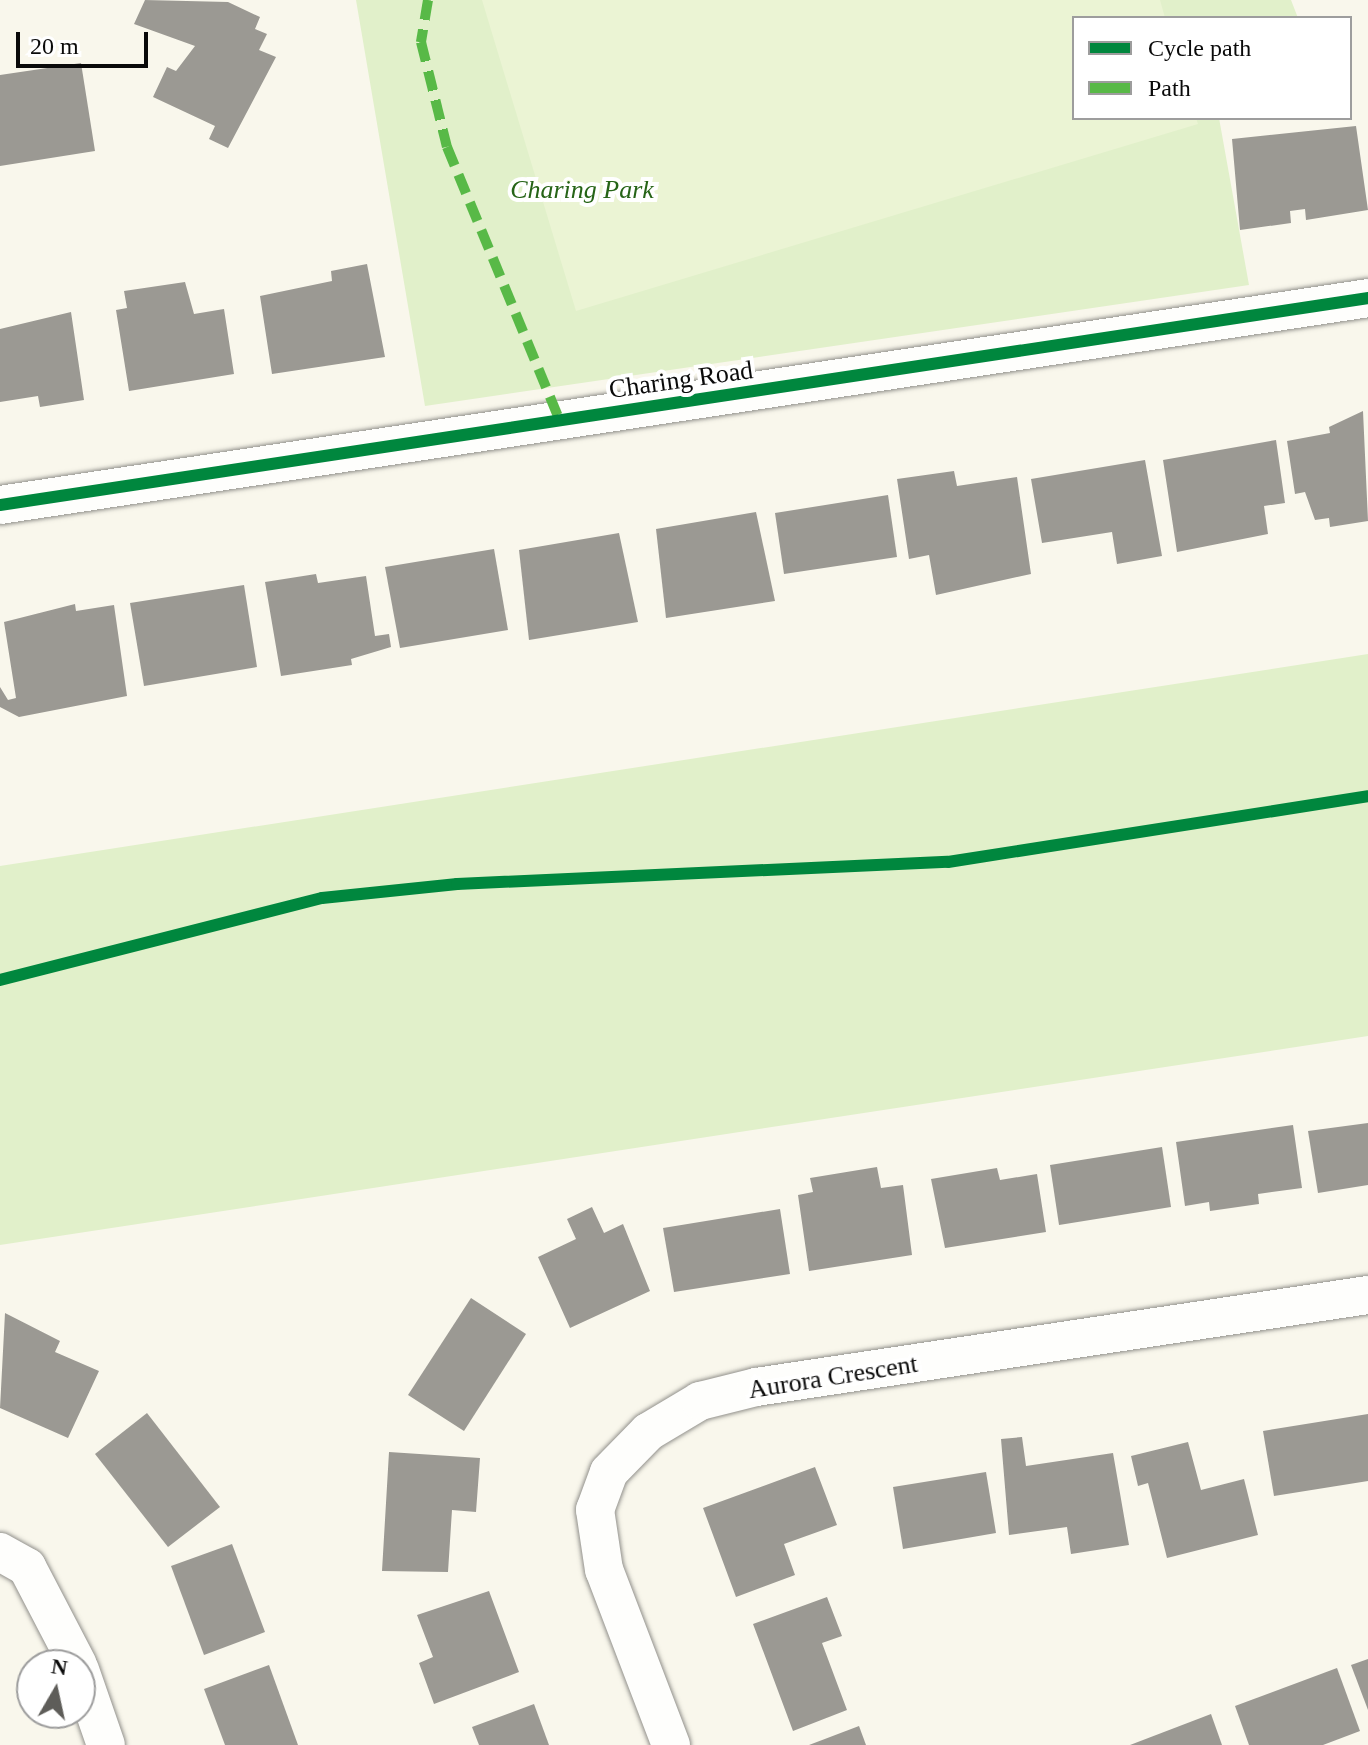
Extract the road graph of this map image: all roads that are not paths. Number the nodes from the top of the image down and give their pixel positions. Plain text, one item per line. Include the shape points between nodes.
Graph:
1 (1368, 298) edge
2 (0, 505) edge
3 (1368, 1295) edge
4 (0, 1552) edge
5 (70, 1649) edge
6 (96, 1716) edge
7 (106, 1745) edge
8 (671, 1745) edge

1 - 2 street, Charing Road
3 - 8 street, Aurora Crescent via 756,1387 700,1401 648,1432 609,1472 596,1524 604,1570
4 - 5 street via 27,1567
6 - 7 street

